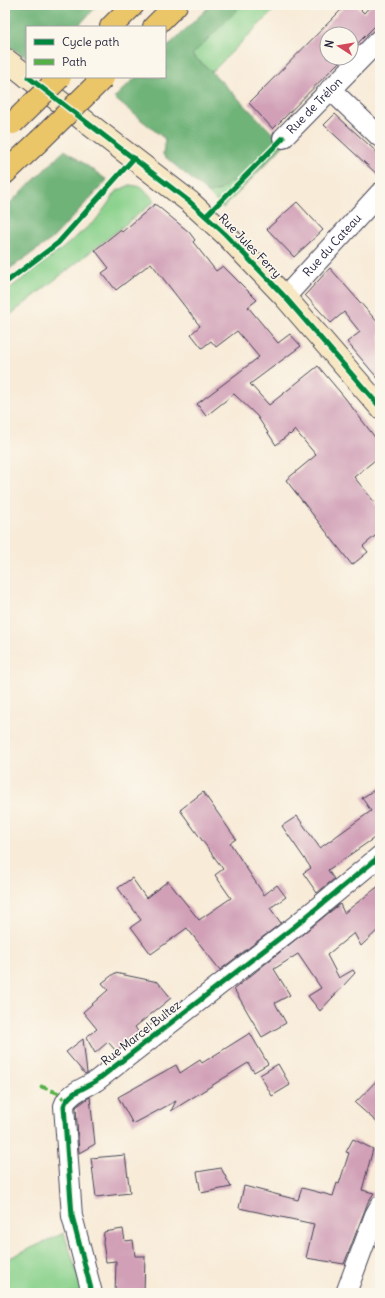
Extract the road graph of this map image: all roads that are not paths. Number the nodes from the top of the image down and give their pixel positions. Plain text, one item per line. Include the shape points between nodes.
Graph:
1 (133, 5) edge
2 (176, 5) edge
3 (112, 26) edge
4 (155, 26) edge
5 (380, 39) edge
6 (5, 59) edge
7 (26, 75) edge
8 (29, 78) edge
9 (59, 78) edge
10 (102, 78) edge
11 (330, 89) junction
12 (9, 127) edge
13 (380, 137) edge
14 (283, 138) dead end
15 (5, 173) edge
16 (380, 193) edge
17 (285, 297) junction
18 (380, 407) edge
19 (380, 856) edge
20 (380, 1206) edge
21 (92, 1293) edge
22 (346, 1293) edge

1 - 3 highway
2 - 4 highway
5 - 11 street, Rue de Trélon
6 - 7 street, Rue Jules Ferry
8 - 17 street, Rue Jules Ferry via 190,202 230,239
9 - 12 highway, bridge
10 - 15 highway, bridge
11 - 13 street
11 - 14 street, Rue de Trélon
16 - 17 street, Rue du Cateau
17 - 18 street, Rue Jules Ferry
19 - 21 street, Rue Marcel Bultez via 294,927 96,1081 69,1096 64,1106 72,1216
20 - 22 street

